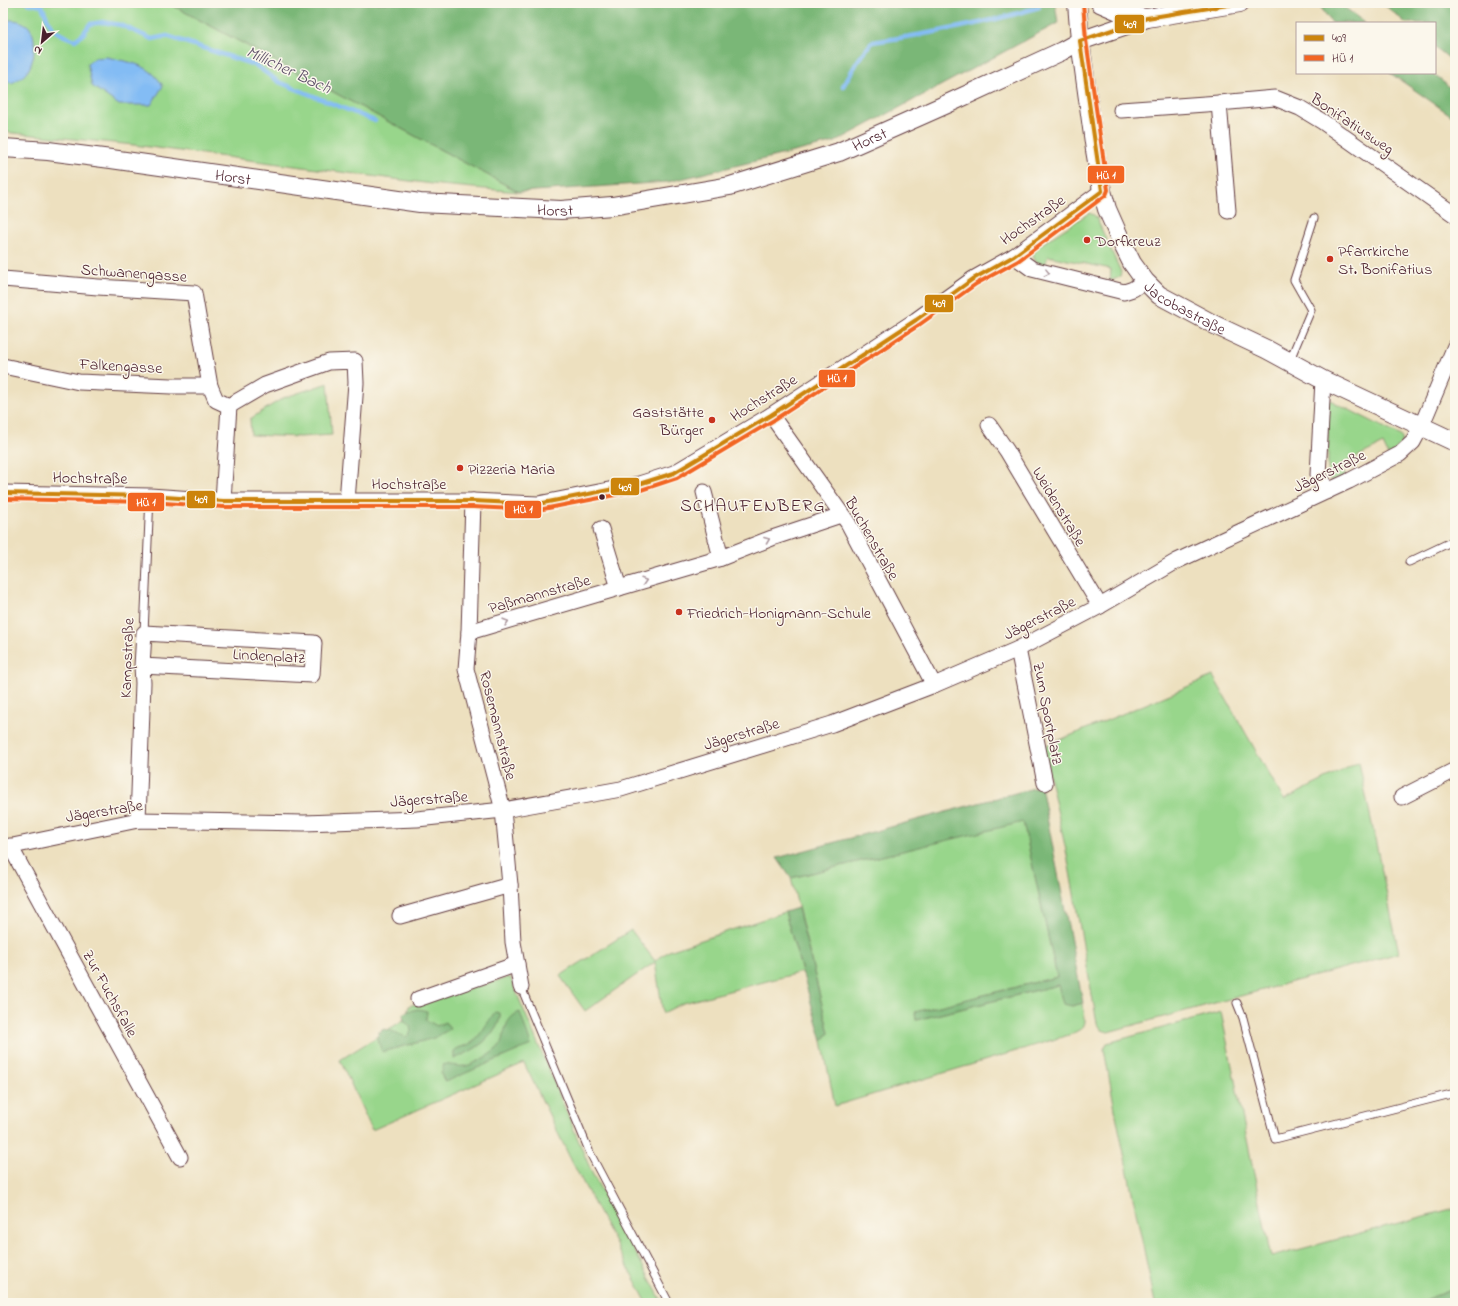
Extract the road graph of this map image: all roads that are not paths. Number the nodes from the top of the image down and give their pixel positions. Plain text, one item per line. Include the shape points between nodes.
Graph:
1 (1077, 3) edge
2 (1100, 3) edge
3 (1240, 3) edge
4 (1147, 18) junction
5 (1080, 40) junction
6 (1219, 103) junction
7 (1122, 110) dead end
8 (3, 148) edge
9 (1102, 191) junction
10 (1228, 211) dead end
11 (1455, 215) edge
12 (1314, 218) dead end
13 (1014, 256) junction
14 (3, 279) edge
15 (1145, 281) junction
16 (1455, 346) edge
17 (1289, 362) junction
18 (3, 366) edge
19 (1323, 380) junction
20 (210, 386) junction
21 (228, 406) junction
22 (771, 415) junction
23 (989, 425) dead end
24 (1421, 427) junction
25 (1455, 442) edge
26 (1328, 491) junction
27 (704, 492) dead end
28 (3, 493) edge
29 (150, 496) junction
30 (223, 501) junction
31 (348, 501) junction
32 (473, 501) junction
33 (841, 515) junction
34 (601, 529) dead end
35 (1455, 540) edge
36 (721, 558) junction
37 (1409, 562) dead end
38 (619, 588) junction
39 (1100, 606) junction
40 (469, 632) junction
41 (144, 633) junction
42 (1018, 649) junction
43 (142, 666) junction
44 (934, 685) junction
45 (1455, 770) edge
46 (1045, 783) dead end
47 (1402, 797) dead end
48 (503, 810) junction
49 (138, 820) junction
50 (6, 847) edge
51 (510, 885) junction
52 (400, 916) dead end
53 (517, 964) junction
54 (521, 987) joint
55 (418, 999) dead end
56 (1237, 1002) dead end
57 (1455, 1093) edge
58 (180, 1157) dead end
59 (669, 1303) edge

1 - 5 street, Jacobastraße
2 - 4 street via 1130,16
3 - 4 street
4 - 5 street, Horst
5 - 8 street, Horst via 1062,51 839,152 730,186 612,206 561,210 420,203 112,159
5 - 9 street, Jacobastraße
6 - 7 street, Bonifatiusweg
6 - 10 street
6 - 11 street, Bonifatiusweg via 1274,98 1300,108
9 - 13 street, Hochstraße
9 - 15 street, Jacobastraße via 1122,243
12 - 17 lane via 1294,280 1311,310
13 -> 15 street via 1032,269 1124,292
13 - 22 street, Hochstraße via 973,279 916,320
14 - 20 street, Schwanengasse via 194,292
15 - 17 street, Jacobastraße via 1159,295
16 - 24 street
17 - 19 street, Jacobastraße
18 - 20 street, Falkengasse via 79,382
19 - 24 street, Jacobastraße
19 - 26 street via 1318,475
20 - 21 street via 216,400
21 - 30 street
21 - 31 street, Hochstraße via 272,382 329,362 355,361 356,383
22 - 32 street, Hochstraße via 674,473 639,484 538,504
22 - 33 street, Buchenstraße
23 - 39 street, Weidenstraße
24 - 25 street, Jacobastraße
24 - 26 street, Jägerstraße via 1413,442 1400,454
26 - 39 street, Jägerstraße via 1177,561
27 - 36 street
28 - 29 street, Hochstraße
29 - 30 street, Hochstraße
29 - 41 lane, Kampstraße
30 - 31 street, Hochstraße
31 - 32 street, Hochstraße
32 - 40 street, Rosemannstraße
36 -> 33 street, Paßmannstraße
33 - 44 street, Buchenstraße via 848,523
34 - 38 street
35 - 37 lane
38 -> 36 street, Paßmannstraße
40 -> 38 street, Paßmannstraße
39 - 42 street, Jägerstraße
40 - 48 street, Rosemannstraße via 466,669
41 - 43 street, Kampstraße
41 - 43 street, Lindenplatz via 314,643 312,676
42 - 44 street, Jägerstraße
42 - 46 street, Zum Sportplatz
43 - 49 street, Kampstraße
44 - 48 street, Jägerstraße via 832,724 621,790
45 - 47 street
48 - 49 street, Jägerstraße via 417,818 309,822
48 - 51 street, Rosemannstraße
49 - 50 street, Jägerstraße
50 - 58 street, Zur Fuchsfalle
51 - 52 street
51 - 53 street, Rosemannstraße via 513,942
53 - 54 street, Rosemannstraße
53 - 55 street
54 - 59 lane via 590,1153
56 - 57 lane via 1275,1139

